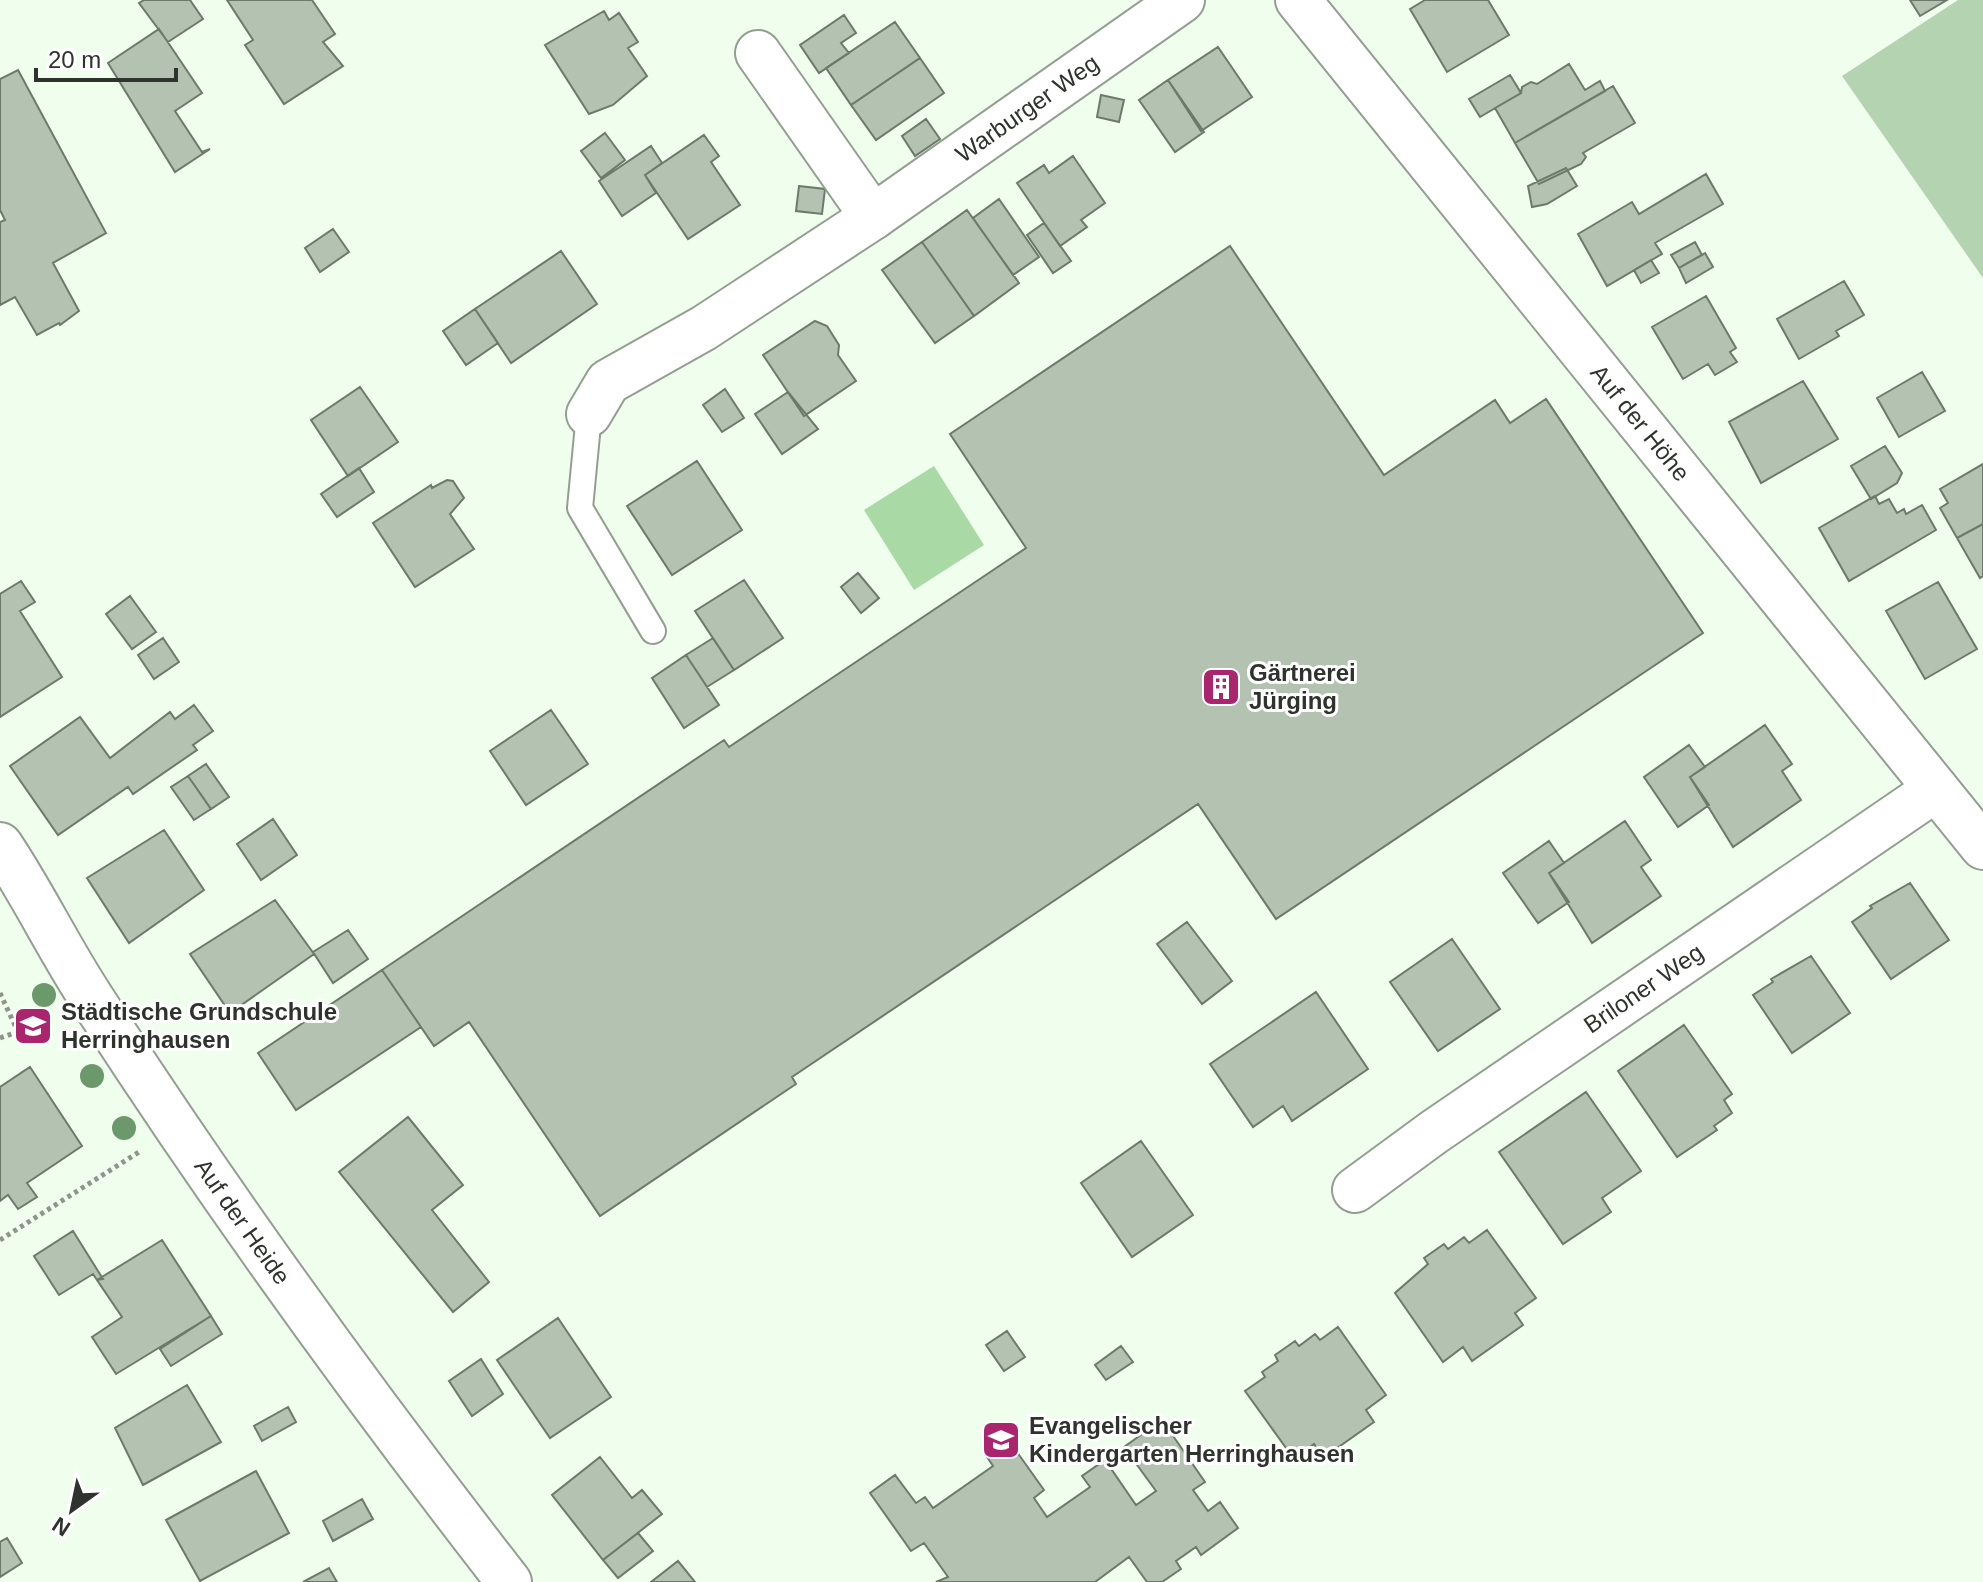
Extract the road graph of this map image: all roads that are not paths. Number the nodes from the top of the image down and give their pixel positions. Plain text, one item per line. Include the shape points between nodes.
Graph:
1 (1182, 0) edge
2 (1298, 0) edge
3 (758, 53) dead end
4 (873, 217) junction
5 (589, 414) joint
6 (653, 631) dead end
7 (1936, 789) junction
8 (0, 845) edge
9 (1983, 847) edge
10 (1355, 1190) dead end
11 (509, 1582) edge

1 - 4 street, Warburger Weg
2 - 7 street, Auf der Höhe
3 - 4 street
4 - 5 street, Warburger Weg via 704,328 608,382
5 - 6 lane via 580,508
7 - 9 street, Auf der Höhe
7 - 10 street, Briloner Weg
8 - 11 street, Auf der Heide via 177,1128 316,1328

